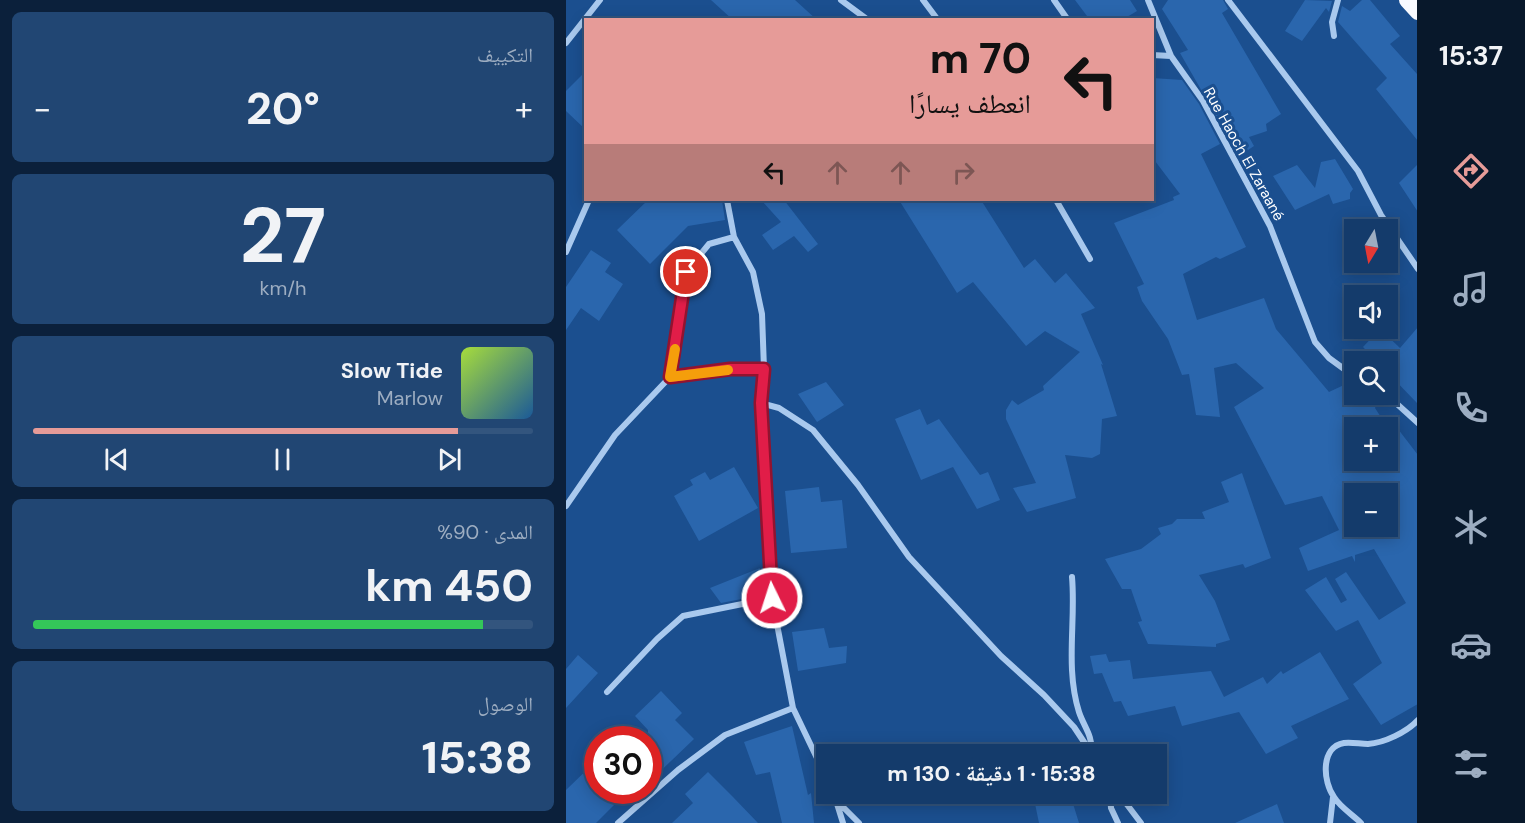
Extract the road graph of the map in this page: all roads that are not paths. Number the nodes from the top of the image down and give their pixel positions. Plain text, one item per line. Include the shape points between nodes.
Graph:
1 (600, 0) edge
2 (841, 0) edge
3 (923, 0) edge
4 (1054, 0) edge
5 (1148, 0) edge
6 (1228, 0) edge
7 (1338, 0) edge
8 (1407, 0) edge
9 (1418, 12) edge
10 (586, 18) edge
11 (865, 18) edge
12 (936, 18) edge
13 (1067, 18) edge
14 (584, 20) edge
15 (1334, 36) dead end
16 (566, 43) edge
17 (1154, 55) edge
18 (1171, 56) junction
19 (589, 201) edge
20 (727, 201) edge
21 (1057, 201) edge
22 (734, 237) junction
23 (566, 252) edge
24 (1090, 259) dead end
25 (1418, 270) edge
26 (764, 369) junction
27 (1344, 369) edge
28 (670, 377) junction
29 (761, 403) junction
30 (1398, 405) edge
31 (1418, 423) edge
32 (566, 507) edge
33 (1072, 577) dead end
34 (772, 598) junction
35 (607, 692) dead end
36 (793, 708) junction
37 (1418, 720) edge
38 (1084, 744) edge
39 (1092, 744) edge
40 (816, 756) edge
41 (1333, 797) junction
42 (839, 804) edge
43 (841, 804) edge
44 (1111, 804) edge
45 (1127, 804) edge
46 (618, 823) edge
47 (843, 823) edge
48 (859, 823) edge
49 (1118, 823) edge
50 (1141, 823) edge
51 (1330, 823) edge
52 (1361, 823) edge

1 - 10 street
2 - 11 street
3 - 12 street
4 - 13 street
5 - 18 street, Rue Haoch El Zaraané
6 - 25 street via 1358,171 1381,215
7 - 15 street via 1332,22
8 - 9 highway
14 - 16 street
17 - 18 street
18 - 27 street, Rue Haoch El Zaraané via 1203,101 1270,226 1315,342
19 - 23 street
20 - 22 street
21 - 24 street
22 - 26 street via 753,272 762,314
22 - 28 street via 709,244 686,272
26 - 28 street
26 - 29 street
28 - 32 street via 615,435
29 - 34 street
29 - 38 street via 779,408 813,430 909,557 1001,656 1044,695
30 - 31 street
33 - 39 street via 1070,660 1080,714
34 - 35 street via 683,615
34 - 36 street
36 - 40 street
36 - 46 street via 725,735
37 - 41 street via 1392,737 1371,744 1344,743 1332,747 1326,758 1326,774
41 - 51 street
41 - 52 street
42 - 47 street
43 - 48 street
44 - 49 street
45 - 50 street

